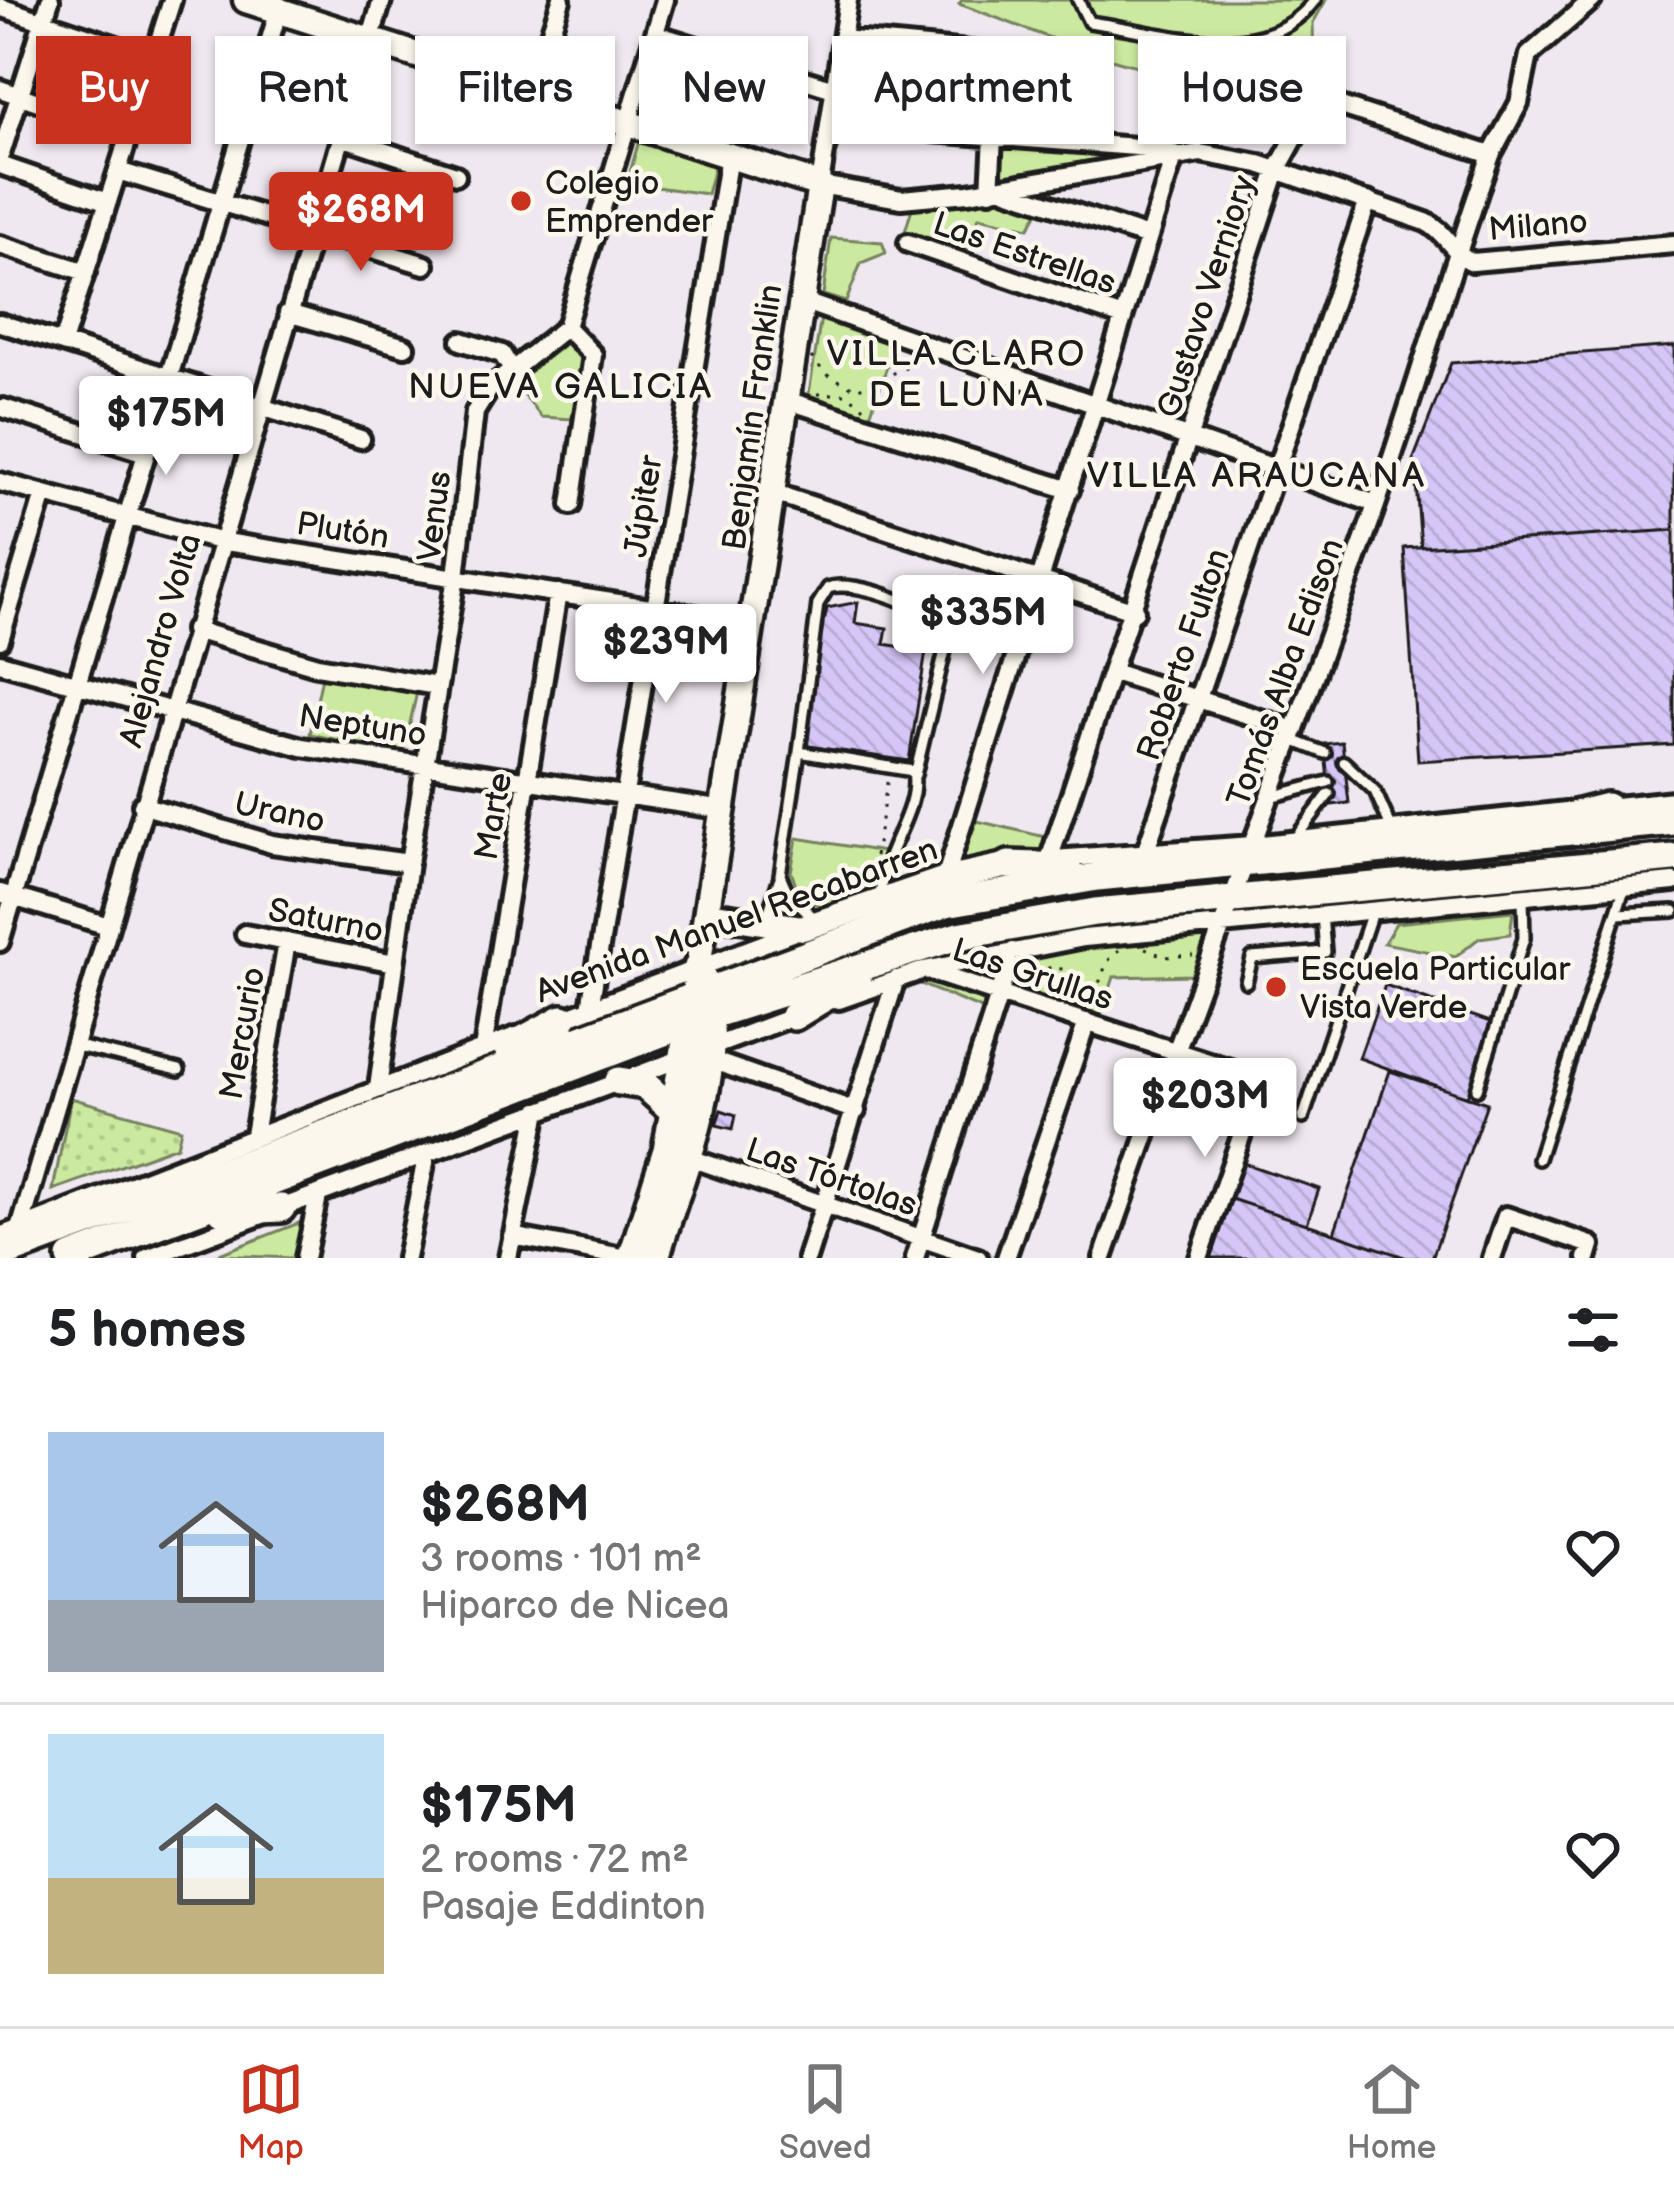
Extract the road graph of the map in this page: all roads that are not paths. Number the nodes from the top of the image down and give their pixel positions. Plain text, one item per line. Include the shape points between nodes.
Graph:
1 (50, 0) edge
2 (172, 0) edge
3 (246, 0) edge
4 (382, 0) edge
5 (560, 0) edge
6 (665, 0) edge
7 (848, 0) edge
8 (1078, 0) edge
9 (1315, 0) edge
10 (1592, 0) edge
11 (280, 5) edge
12 (0, 8) edge
13 (44, 21) junction
14 (656, 34) junction
15 (88, 36) edge
16 (160, 36) edge
17 (360, 36) edge
18 (371, 36) edge
19 (549, 36) edge
20 (843, 36) edge
21 (832, 88) edge
22 (0, 89) edge
23 (20, 96) junction
24 (36, 102) edge
25 (832, 103) edge
26 (615, 119) edge
27 (631, 124) junction
28 (126, 144) edge
29 (338, 144) edge
30 (362, 144) edge
31 (994, 144) edge
32 (1093, 144) edge
33 (1175, 154) junction
34 (1491, 155) junction
35 (729, 156) junction
36 (0, 161) edge
37 (1277, 170) junction
38 (118, 171) junction
39 (457, 175) dead end
40 (820, 185) junction
41 (998, 190) junction
42 (1368, 201) junction
43 (108, 202) junction
44 (220, 204) junction
45 (312, 232) junction
46 (1148, 237) junction
47 (908, 244) dead end
48 (1674, 244) edge
49 (0, 245) edge
50 (1461, 258) junction
51 (424, 265) dead end
52 (86, 272) junction
53 (802, 302) junction
54 (288, 313) junction
55 (1124, 317) junction
56 (0, 323) edge
57 (566, 327) junction
58 (461, 341) dead end
59 (63, 343) junction
60 (405, 347) dead end
61 (512, 370) junction
62 (168, 377) junction
63 (789, 401) junction
64 (1096, 405) junction
65 (260, 407) junction
66 (3, 408) edge
67 (1190, 438) junction
68 (361, 439) dead end
69 (146, 453) junction
70 (1275, 468) junction
71 (0, 482) edge
72 (1070, 490) junction
73 (774, 493) junction
74 (44, 494) junction
75 (1376, 504) junction
76 (572, 506) dead end
77 (128, 516) junction
78 (220, 541) junction
79 (457, 578) junction
80 (1042, 580) junction
81 (558, 593) junction
82 (6, 598) edge
83 (656, 608) junction
84 (1135, 611) junction
85 (753, 624) junction
86 (194, 630) junction
87 (0, 640) edge
88 (0, 663) edge
89 (1113, 671) junction
90 (436, 686) junction
91 (76, 687) junction
92 (1199, 699) junction
93 (169, 712) junction
94 (1294, 735) junction
95 (799, 752) junction
96 (1325, 752) dead end
97 (424, 765) junction
98 (1346, 768) dead end
99 (915, 775) junction
100 (528, 780) junction
101 (625, 795) junction
102 (1271, 797) junction
103 (1674, 800) edge
104 (142, 806) junction
105 (1607, 807) junction
106 (724, 809) junction
107 (1674, 821) edge
108 (1391, 827) junction
109 (1295, 840) junction
110 (1473, 842) junction
111 (1145, 853) junction
112 (1248, 855) junction
113 (1674, 858) edge
114 (1049, 860) junction
115 (409, 862) junction
116 (1009, 865) junction
117 (1167, 872) junction
118 (780, 875) junction
119 (945, 879) junction
120 (1674, 882) edge
121 (1625, 886) junction
122 (7, 895) edge
123 (1523, 896) junction
124 (881, 899) junction
125 (1373, 909) junction
126 (1674, 911) edge
127 (1224, 912) junction
128 (708, 914) junction
129 (1322, 914) junction
130 (1618, 914) junction
131 (764, 922) junction
132 (105, 925) junction
133 (811, 925) junction
134 (245, 934) dead end
135 (0, 942) edge
136 (287, 942) junction
137 (1013, 951) junction
138 (919, 958) junction
139 (395, 963) junction
140 (896, 979) junction
141 (1246, 982) dead end
142 (1004, 991) junction
143 (701, 998) junction
144 (590, 1008) junction
145 (794, 1016) junction
146 (562, 1018) junction
147 (1087, 1022) junction
148 (72, 1045) junction
149 (483, 1048) junction
150 (1174, 1050) junction
151 (701, 1054) junction
152 (179, 1070) dead end
153 (619, 1081) junction
154 (378, 1088) junction
155 (1477, 1089) dead end
156 (416, 1097) junction
157 (538, 1111) junction
158 (856, 1111) junction
159 (676, 1113) junction
160 (1303, 1118) dead end
161 (254, 1135) junction
162 (676, 1153) junction
163 (427, 1154) junction
164 (1538, 1160) dead end
165 (226, 1172) junction
166 (318, 1196) junction
167 (825, 1205) junction
168 (281, 1208) joint
169 (72, 1209) junction
170 (197, 1225) junction
171 (20, 1228) junction
172 (512, 1236) junction
173 (0, 1237) edge
174 (921, 1238) junction
175 (1589, 1251) edge
176 (0, 1255) edge
177 (650, 1257) edge
178 (71, 1258) edge
179 (146, 1258) edge
180 (196, 1258) edge
181 (304, 1258) edge
182 (406, 1258) edge
183 (508, 1258) edge
184 (807, 1258) edge
185 (915, 1258) edge
186 (978, 1258) edge
187 (1006, 1258) edge
188 (1102, 1258) edge
189 (1199, 1258) edge
190 (1492, 1258) edge

1 - 13 street
2 - 16 street
3 - 11 street, Milano
4 - 18 street, Alejandro Volta
5 - 19 street
6 - 14 street
7 - 20 street, Benjamín Franklin
8 - 9 lane via 1089,22 1235,43 1268,37
10 - 34 street, Tomás Alba Edison via 1529,55 1519,103
11 - 17 street, Milano
11 - 44 street
12 - 13 street
13 - 15 street
13 - 23 street
14 - 21 street
14 - 27 street
22 - 23 street
23 - 24 street
23 - 36 street
25 - 40 street, Benjamín Franklin
26 - 27 street, Milano
27 - 35 street, Milano
27 - 57 street
28 - 38 street
29 - 45 street, Alejandro Volta
30 - 39 street
31 - 41 street
32 - 33 street
33 - 37 street, Milano
33 - 41 street, Milano
33 - 46 street
34 - 37 street, Gustavo Verniory via 1317,98
34 - 50 street, Tomás Alba Edison
35 - 40 street, Milano
35 - 83 street, Júpiter
36 - 43 street
37 - 42 street, Milano
37 - 67 street, Gustavo Verniory
38 - 43 street
38 - 44 street
40 - 41 street, Milano via 901,199
40 - 53 street, Benjamín Franklin
41 - 46 street
42 - 50 street, Milano via 1442,231
42 - 70 street, Roberto Fulton
43 - 52 street
44 - 45 street
44 - 62 street
45 - 51 street
45 - 54 street, Alejandro Volta
46 - 55 street
47 - 55 street, Las Estrellas
48 - 50 street, Milano via 1482,264
49 - 52 street
50 - 75 street, Tomás Alba Edison
52 - 59 street
53 - 63 street, Benjamín Franklin
53 - 64 street
54 - 60 street
54 - 65 street, Alejandro Volta
55 - 64 street
56 - 59 street
57 - 61 street, Venus
57 - 76 street via 592,355
58 - 61 street via 502,354
59 - 62 street
61 - 79 street, Venus via 476,412
62 - 65 street
62 - 69 street
63 - 72 street
63 - 73 street, Benjamín Franklin
64 - 67 street
64 - 72 street
65 - 68 street
65 - 78 street, Alejandro Volta
66 - 69 street
67 - 70 street
67 - 84 street, Gustavo Verniory
69 - 77 street
70 - 75 street
70 - 92 street, Roberto Fulton
71 - 74 street, Plutón
72 - 80 street
73 - 80 street
73 - 85 street, Benjamín Franklin
74 - 77 street, Plutón
74 - 82 street
75 - 94 street, Tomás Alba Edison
77 - 78 street, Plutón
77 - 91 street
78 - 79 street, Plutón
78 - 86 street, Alejandro Volta
79 - 81 street, Plutón
79 - 90 street, Venus
80 - 84 street
80 - 119 street
81 - 83 street, Plutón
81 - 100 street, Marte
82 - 87 street
83 - 85 street, Plutón
83 - 101 street, Júpiter
84 - 89 street, Gustavo Verniory
85 - 106 street, Benjamín Franklin
86 - 90 street via 317,666
86 - 93 street, Alejandro Volta
88 - 91 street, Neptuno
89 - 92 street
89 - 114 street, Gustavo Verniory
90 - 97 street, Venus
91 - 93 street, Neptuno
91 - 122 street
92 - 94 street
92 - 111 street, Roberto Fulton
93 - 97 street, Neptuno via 302,747
93 - 104 street, Alejandro Volta
94 - 96 lane
94 - 102 street, Tomás Alba Edison
95 - 99 lane
95 - 99 lane via 818,604 828,588 843,584 926,610 949,634
95 - 118 lane
97 - 100 street, Neptuno
97 - 115 street, Venus
98 - 108 lane via 1375,791
99 - 124 lane
100 - 101 street, Neptuno
100 - 149 street, Marte
101 - 106 street, Neptuno
101 - 144 street, Júpiter
102 - 109 lane via 1329,788
102 - 112 street, Tomás Alba Edison
103 - 105 street, Avenida Manuel Recabarren
104 - 115 street, Urano via 272,844
104 - 132 street, Alejandro Volta
105 - 108 street, Avenida Manuel Recabarren
105 - 110 main road
106 - 128 street, Benjamín Franklin
107 - 110 main road, Avenida Manuel Recabarren
108 - 109 street, Avenida Manuel Recabarren
109 - 112 street, Avenida Manuel Recabarren
110 - 112 main road, Avenida Manuel Recabarren
111 - 112 street, Avenida Manuel Recabarren
111 - 114 street, Avenida Manuel Recabarren
112 - 117 main road, Avenida Manuel Recabarren
112 - 127 street, Tomás Alba Edison
113 - 127 main road, Avenida Manuel Recabarren
114 - 116 street, Avenida Manuel Recabarren
115 - 139 street, Venus
116 - 117 main road
116 - 119 street, Avenida Manuel Recabarren
117 - 143 main road, Avenida Manuel Recabarren via 946,903
118 - 131 lane
118 - 133 lane
119 - 124 street, Avenida Manuel Recabarren
120 - 121 street, Avenida Manuel Recabarren
121 - 123 street, Avenida Manuel Recabarren
121 - 130 lane
122 - 132 street
122 - 135 street
123 - 125 street, Avenida Manuel Recabarren
123 - 155 lane via 1524,938
124 - 133 street, Avenida Manuel Recabarren
125 - 129 street, Avenida Manuel Recabarren
125 - 160 lane
126 - 130 lane
127 - 129 street, Avenida Manuel Recabarren
127 - 137 street, Avenida Manuel Recabarren
127 - 138 main road, Avenida Manuel Recabarren via 1026,922
127 - 150 street, Tomás Alba Edison
128 - 131 street
128 - 143 street, Benjamín Franklin
129 - 141 lane via 1325,952 1252,958
130 - 164 lane
131 - 133 street
132 - 148 street, Alejandro Volta
133 - 143 street, Avenida Manuel Recabarren
134 - 136 street, Saturno
136 - 139 street, Saturno
136 - 161 street, Mercurio
137 - 138 street, Avenida Manuel Recabarren
137 - 142 street
138 - 140 street, Avenida Manuel Recabarren
138 - 142 street, Las Grullas
138 - 143 main road, Avenida Manuel Recabarren
138 - 145 main road
139 - 154 street, Venus
140 - 145 street, Avenida Manuel Recabarren
140 - 158 street
142 - 147 street, Las Grullas
142 - 174 street
143 - 144 street, Avenida Manuel Recabarren
143 - 151 main road
143 - 156 main road, Avenida Manuel Recabarren
143 - 170 main road, Avenida Manuel Recabarren
144 - 146 street, Avenida Manuel Recabarren
145 - 151 street, Avenida Manuel Recabarren
146 - 149 street, Avenida Manuel Recabarren
146 - 156 main road
147 - 150 street, Las Grullas
147 - 187 street
148 - 152 lane
148 - 171 street, Alejandro Volta
149 - 154 street, Avenida Manuel Recabarren
150 - 188 street, Tomás Alba Edison
150 - 189 street, Las Grullas via 1261,1079
151 - 153 street, Avenida Manuel Recabarren
151 - 158 street
151 - 159 main road
151 - 162 main road
153 - 157 street, Avenida Manuel Recabarren
153 - 159 main road via 645,1085
154 - 161 street, Avenida Manuel Recabarren
156 - 165 main road, Avenida Manuel Recabarren
157 - 163 street, Avenida Manuel Recabarren
157 - 172 street
158 - 167 street
159 - 162 main road
161 - 169 street, Avenida Manuel Recabarren
162 - 167 street, Las Tórtolas
162 - 177 main road
163 - 166 street, Avenida Manuel Recabarren
163 - 182 street
165 - 169 main road
165 - 176 main road, Avenida Manuel Recabarren
166 - 168 street, Avenida Manuel Recabarren
166 - 181 street
167 - 174 street, Las Tórtolas
167 - 184 street
168 - 170 main road
169 - 171 street, Avenida Manuel Recabarren
170 - 178 main road, Avenida Manuel Recabarren
170 - 179 street, Avenida Manuel Recabarren
170 - 180 street
171 - 173 street, Avenida Manuel Recabarren
172 - 177 street
172 - 183 street
174 - 185 street
174 - 186 street, Las Tórtolas
175 - 190 street via 1506,1216

